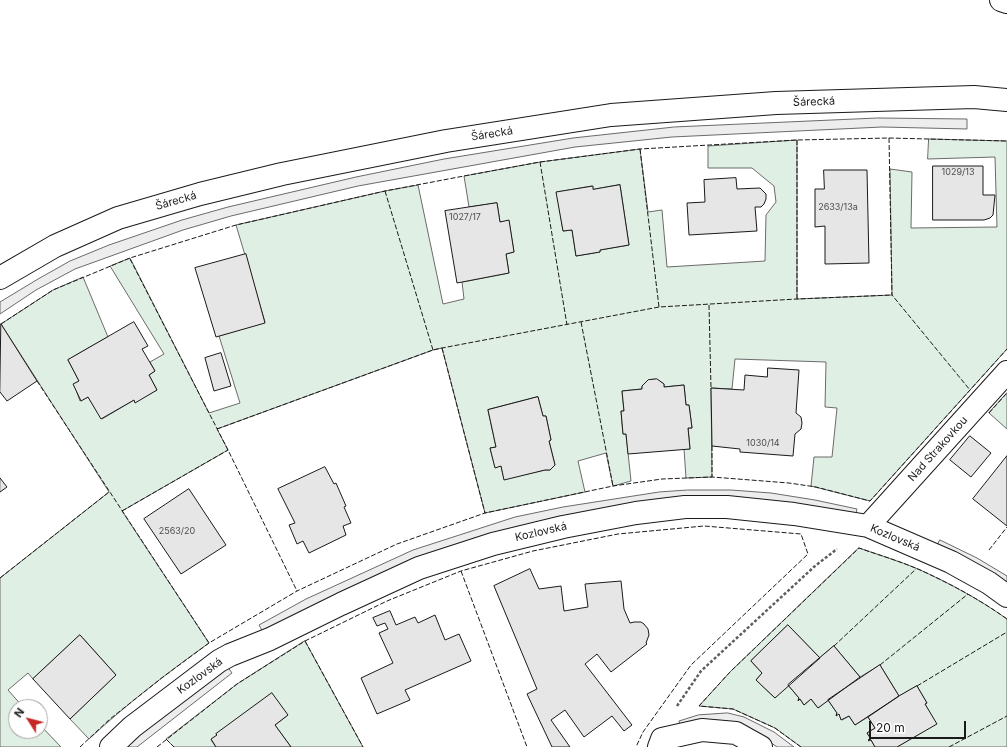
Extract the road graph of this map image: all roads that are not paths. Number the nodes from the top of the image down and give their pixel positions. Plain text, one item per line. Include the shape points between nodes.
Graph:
1 (1001, 0) edge
2 (1007, 2) edge
3 (1007, 100) edge
4 (0, 278) edge
5 (1007, 372) edge
6 (868, 526) junction
7 (1007, 596) edge
8 (111, 747) edge
9 (659, 747) edge
10 (760, 747) edge

1 - 2 street
3 - 4 street, Šárecká via 974,97 768,104 611,115 446,141 282,174 118,218 55,246
5 - 6 street, Nad Strakovkou
6 - 7 street, Kozlovská via 951,562
6 - 8 street, Kozlovská via 794,514 727,507 685,507 636,513 563,527 493,544 418,568 270,639 230,655 132,727
9 - 10 street via 662,739 702,730 736,733

